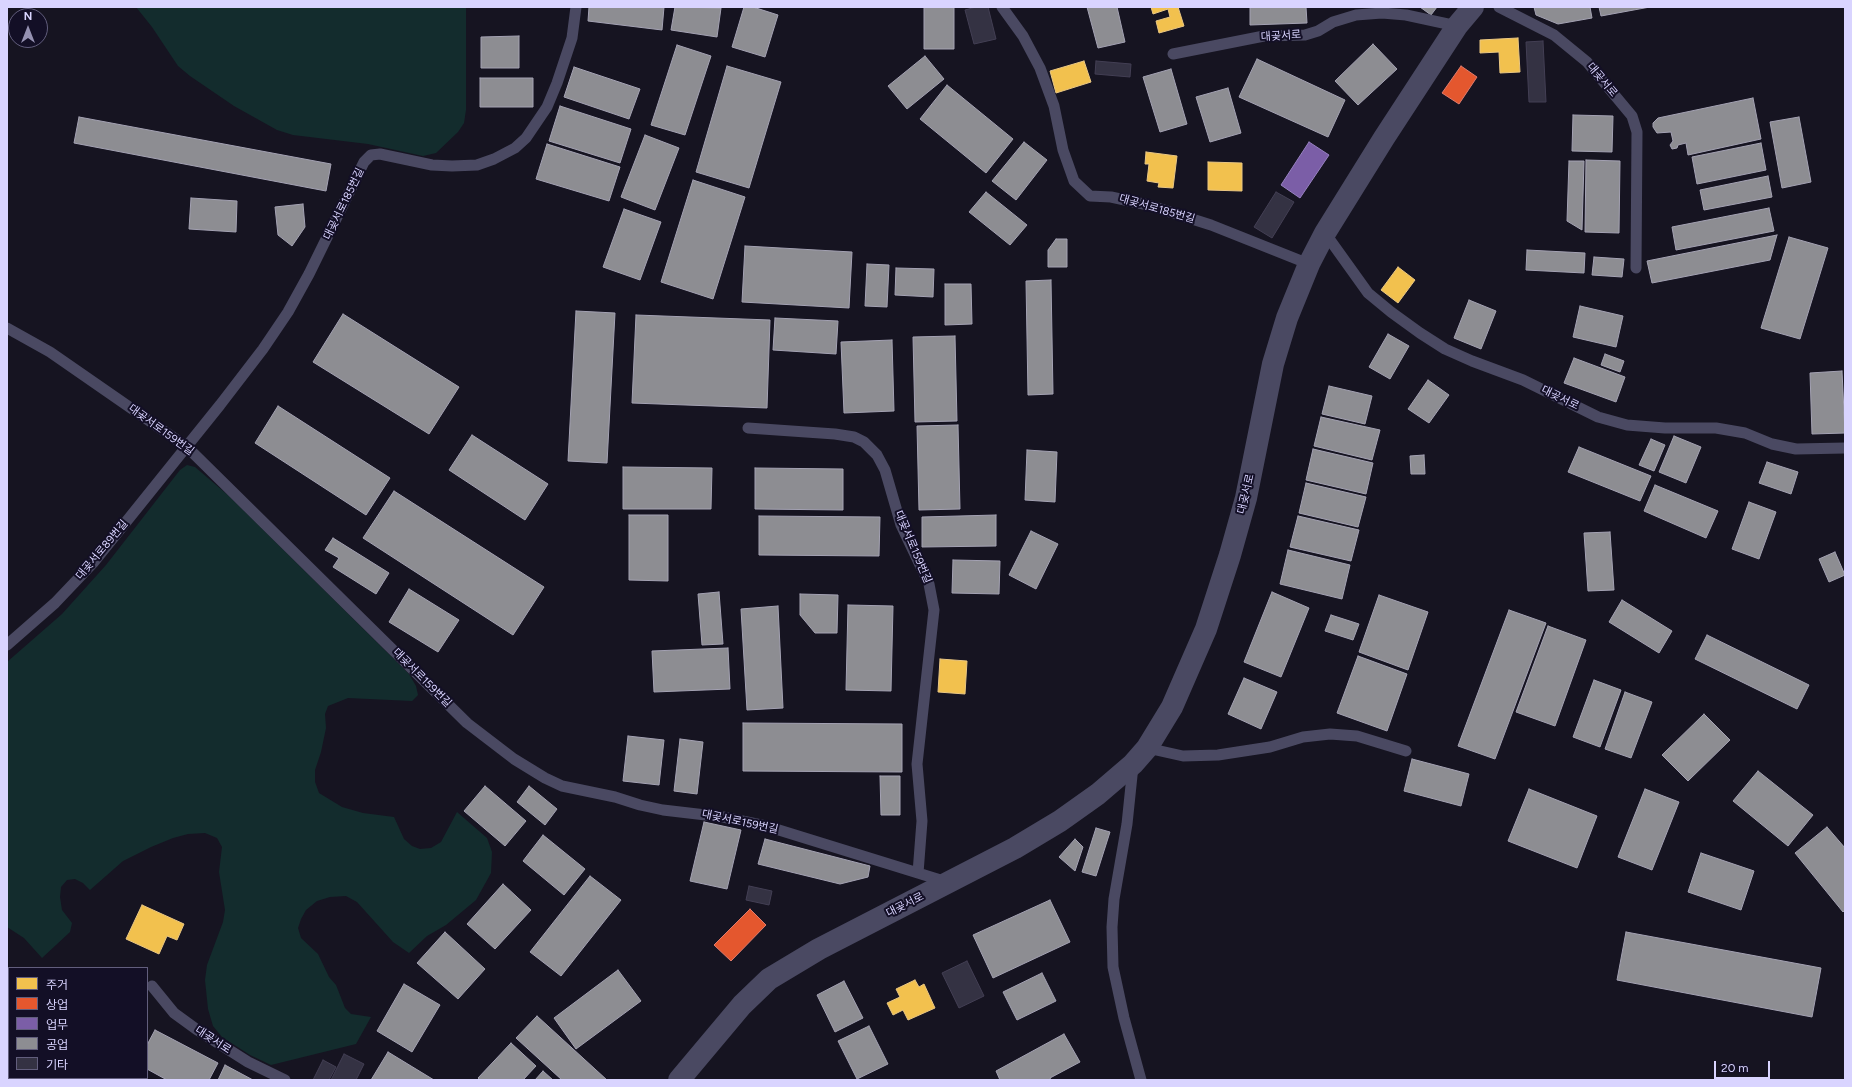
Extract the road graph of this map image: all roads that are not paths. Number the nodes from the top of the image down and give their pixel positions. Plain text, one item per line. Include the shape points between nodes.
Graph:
1 (576, 7) edge
2 (1002, 7) edge
3 (1473, 7) edge
4 (1499, 7) edge
5 (1457, 26) junction
6 (1173, 54) dead end
7 (1325, 233) junction
8 (1309, 264) junction
9 (1636, 268) dead end
10 (7, 328) edge
11 (748, 428) dead end
12 (187, 447) junction
13 (1845, 448) edge
14 (7, 645) edge
15 (1147, 748) junction
16 (1406, 751) dead end
17 (1133, 764) junction
18 (918, 873) junction
19 (948, 882) junction
20 (152, 986) dead end
21 (285, 1080) edge
22 (679, 1080) edge
23 (1141, 1080) edge

1 - 12 lane, 대곶서로185번길 via 572,38 560,76 538,122 515,148 477,165 432,165 380,154 371,155 364,162 288,312 258,356
2 - 8 lane, 대곶서로185번길 via 1023,36 1040,68 1054,106 1063,150 1074,181 1090,196 1111,196 1148,205 1211,225
3 - 5 street, 대곶서로
4 - 9 lane, 대곶서로 via 1554,35 1587,62 1632,116 1637,132
5 - 6 lane, 대곶서로 via 1406,15 1356,15 1332,22 1318,31 1305,35 1264,36
5 - 7 street, 대곶서로
7 - 8 street, 대곶서로
7 - 13 lane, 대곶서로 via 1368,293 1420,333 1452,352 1523,380 1598,417 1627,425 1716,428 1746,433 1772,444 1796,449
8 - 15 street, 대곶서로 via 1287,318 1273,364 1246,498 1206,629 1172,707
10 - 12 lane, 대곶서로159번길 via 50,352
11 - 18 lane, 대곶서로159번길 via 835,434 854,437 864,442 877,455 885,470 901,525 929,584 934,610 917,764 922,821
12 - 14 lane, 대곶서로89번길 via 93,563 55,603
12 - 18 lane, 대곶서로159번길 via 467,723 514,759 545,778 562,786 648,807 723,816 766,826
15 - 16 lane via 1183,756 1218,755 1330,734 1357,736
15 - 17 street, 대곶서로
17 - 19 street, 대곶서로 via 1098,794 1060,821
17 - 23 lane via 1112,927 1113,966
18 - 19 lane, 대곶서로159번길
19 - 22 street, 대곶서로 via 819,949 770,979 742,1005
20 - 21 lane, 대곶서로 via 174,1013 196,1029 248,1062

